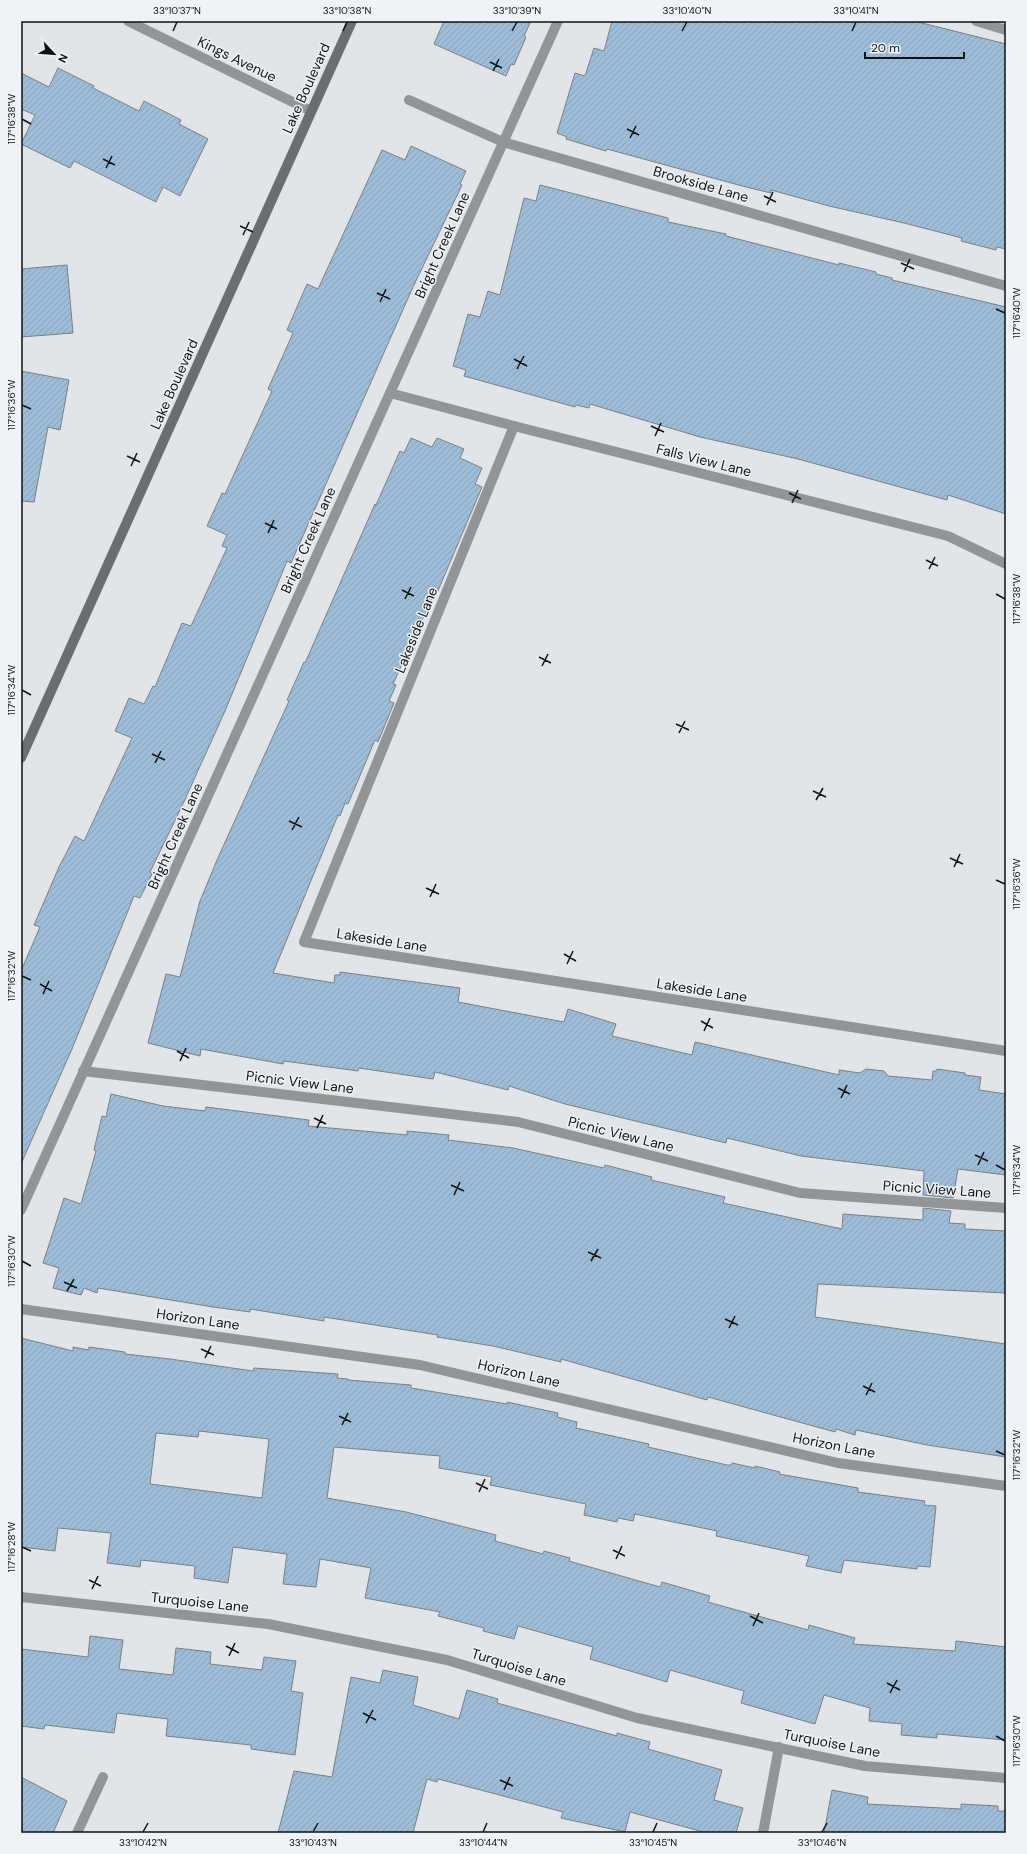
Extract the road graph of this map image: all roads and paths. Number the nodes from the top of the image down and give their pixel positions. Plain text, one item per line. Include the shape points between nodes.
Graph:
1 (128, 21) edge
2 (352, 21) edge
3 (558, 21) edge
4 (976, 21) edge
5 (1006, 30) edge
6 (409, 100) dead end
7 (311, 111) junction
8 (503, 142) junction
9 (1006, 286) edge
10 (390, 393) junction
11 (514, 426) junction
12 (1006, 564) edge
13 (21, 758) edge
14 (1006, 1051) edge
15 (84, 1071) junction
16 (1006, 1208) edge
17 (21, 1210) edge
18 (21, 1309) edge
19 (1006, 1486) edge
20 (21, 1597) edge
21 (779, 1747) junction
22 (103, 1777) dead end
23 (1006, 1778) edge
24 (77, 1833) edge
25 (763, 1833) edge

1 - 7 street, Kings Avenue
2 - 7 main road, Lake Boulevard
3 - 8 street, Bright Creek Lane
4 - 5 street
6 - 8 street, Brookside Lane
7 - 13 main road, Lake Boulevard
8 - 9 street, Brookside Lane
8 - 10 street, Bright Creek Lane
10 - 11 street, Falls View Lane
10 - 15 street, Bright Creek Lane
11 - 12 street, Falls View Lane via 948,536
11 - 14 street, Lakeside Lane via 304,942
15 - 16 street, Picnic View Lane via 518,1122 800,1193
15 - 17 street, Bright Creek Lane
18 - 19 street, Horizon Lane via 420,1365 838,1463
20 - 21 street, Turquoise Lane via 268,1624 447,1660 637,1718
21 - 23 street, Turquoise Lane via 865,1766
21 - 25 street
22 - 24 street

